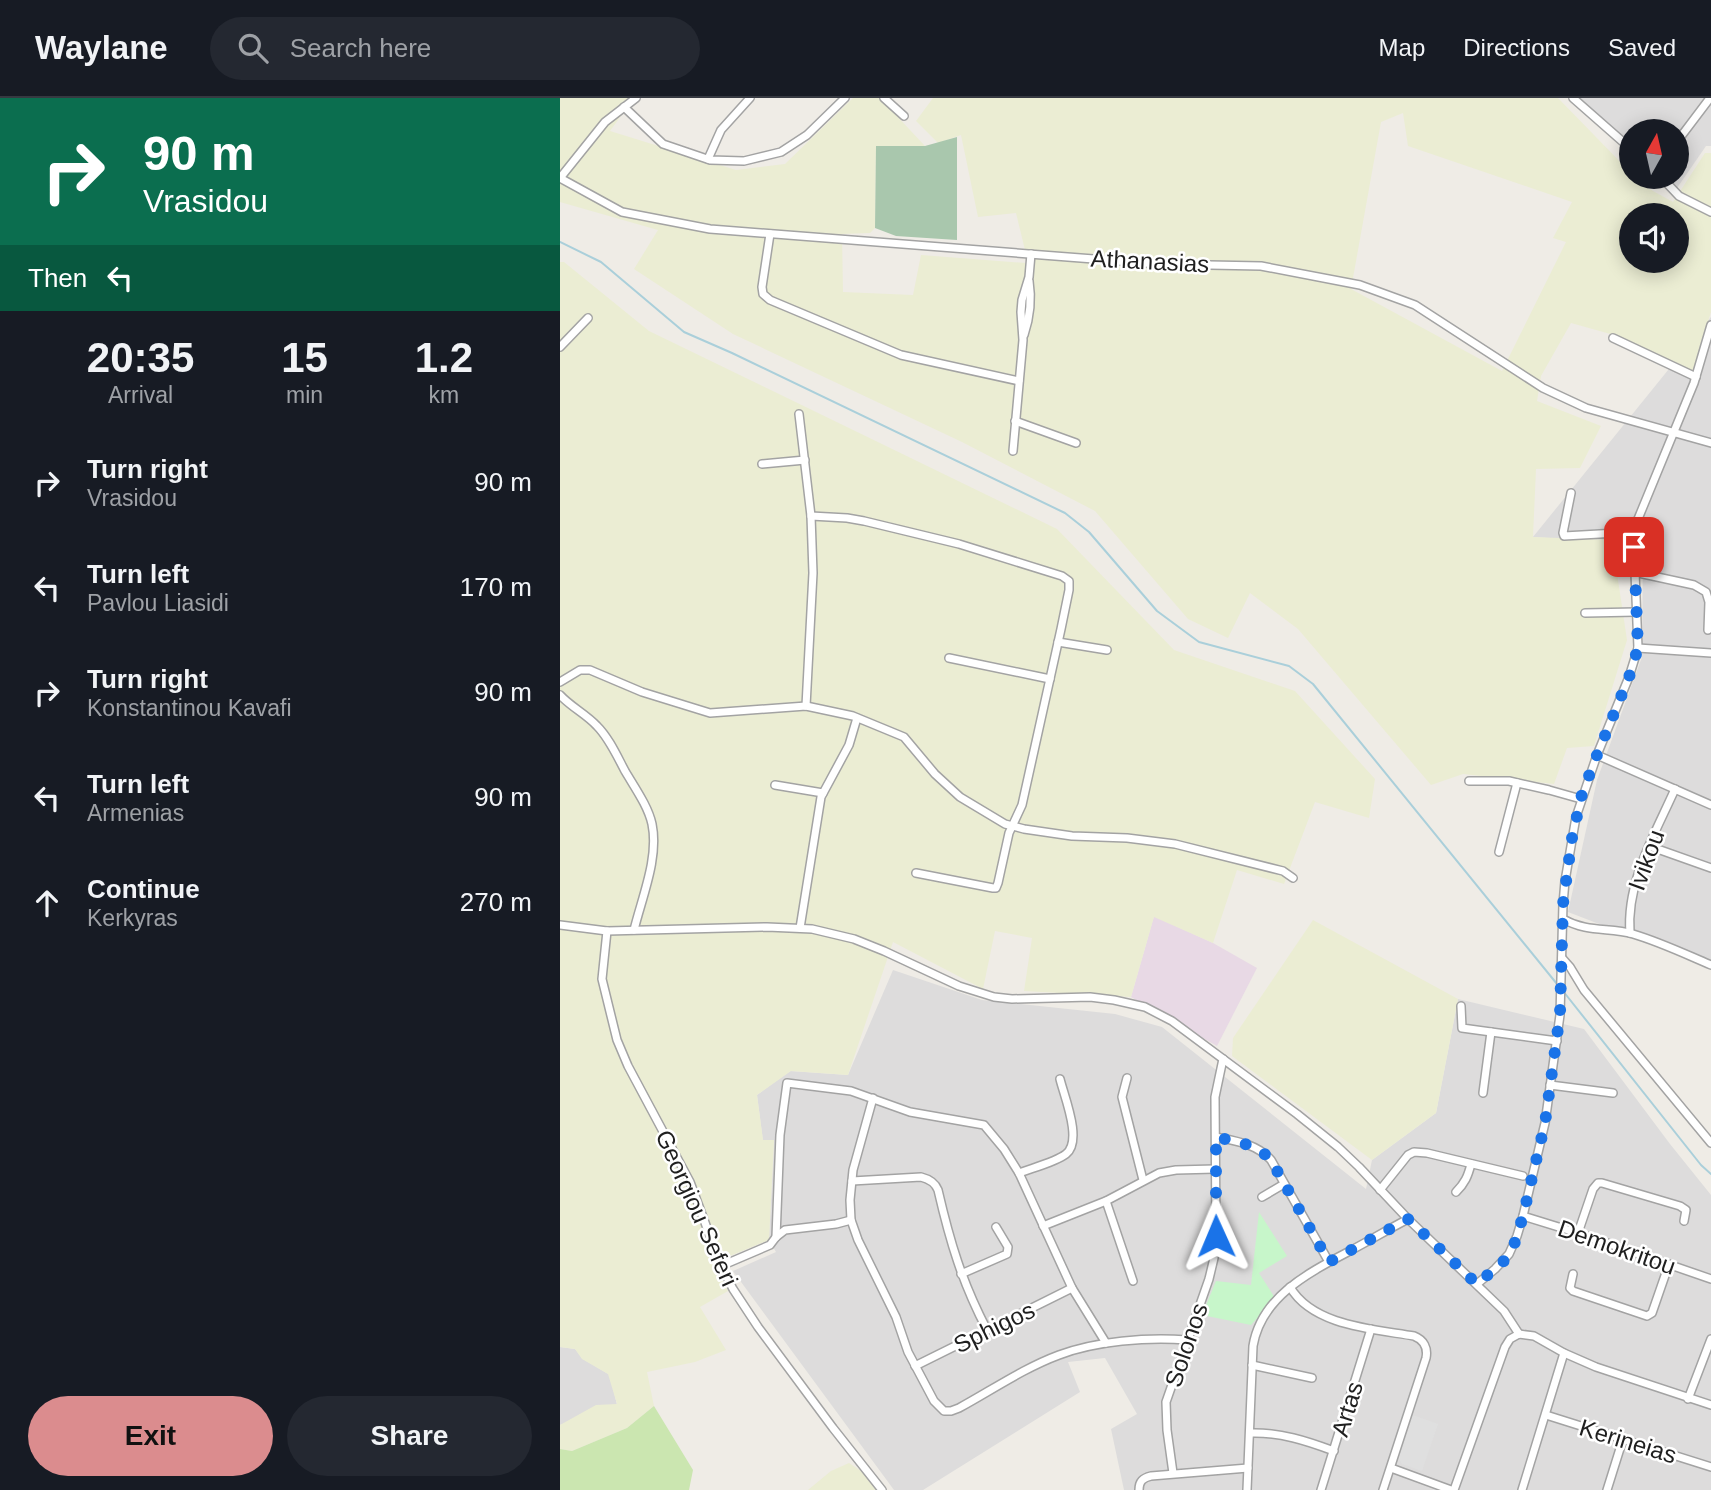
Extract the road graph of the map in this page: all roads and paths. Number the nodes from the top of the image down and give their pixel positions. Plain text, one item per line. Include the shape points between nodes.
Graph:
1 (636, 98) edge
2 (750, 98) edge
3 (845, 98) edge
4 (884, 98) edge
5 (1573, 98) edge
6 (1710, 98) edge
7 (624, 107) junction
8 (904, 116) dead end
9 (1689, 126) edge
10 (1619, 138) edge
11 (708, 159) junction
12 (560, 178) edge
13 (1672, 189) edge
14 (1711, 212) edge
15 (770, 234) junction
16 (1031, 254) junction
17 (588, 318) dead end
18 (1711, 325) edge
19 (1612, 338) dead end
20 (560, 348) edge
21 (1696, 377) junction
22 (1019, 381) junction
23 (799, 414) dead end
24 (1015, 421) junction
25 (1674, 433) junction
26 (1076, 443) dead end
27 (1711, 443) edge
28 (1013, 451) dead end
29 (805, 460) junction
30 (762, 464) dead end
31 (1571, 493) dead end
32 (811, 516) junction
33 (1635, 532) junction
34 (1634, 572) junction
35 (1636, 612) junction
36 (1585, 613) dead end
37 (1708, 630) dead end
38 (1058, 642) junction
39 (1638, 648) junction
40 (1107, 650) dead end
41 (1711, 653) edge
42 (948, 658) dead end
43 (1050, 679) junction
44 (560, 682) edge
45 (560, 695) edge
46 (806, 706) junction
47 (857, 718) junction
48 (1597, 755) junction
49 (1469, 781) dead end
50 (1517, 783) junction
51 (775, 785) dead end
52 (1675, 789) junction
53 (823, 793) junction
54 (1581, 799) junction
55 (1711, 805) edge
56 (1013, 826) junction
57 (1649, 846) junction
58 (1499, 852) dead end
59 (1711, 868) edge
60 (916, 873) dead end
61 (1293, 878) dead end
62 (1563, 919) junction
63 (560, 925) edge
64 (800, 928) junction
65 (634, 930) junction
66 (607, 931) junction
67 (1630, 933) junction
68 (1562, 962) junction
69 (1711, 965) edge
70 (1461, 1006) dead end
71 (1491, 1032) junction
72 (1557, 1041) junction
73 (1223, 1059) junction
74 (1127, 1078) dead end
75 (1060, 1079) dead end
76 (1550, 1085) junction
77 (1483, 1093) dead end
78 (1613, 1093) dead end
79 (873, 1098) junction
80 (1216, 1137) junction
81 (1711, 1143) edge
82 (1471, 1164) junction
83 (1215, 1169) junction
84 (1019, 1173) junction
85 (1523, 1176) dead end
86 (1143, 1180) junction
87 (852, 1181) junction
88 (1284, 1184) junction
89 (1380, 1190) junction
90 (1456, 1192) dead end
91 (1262, 1197) dead end
92 (1107, 1201) junction
93 (1523, 1216) junction
94 (1408, 1219) junction
95 (851, 1220) junction
96 (1684, 1221) dead end
97 (1043, 1226) junction
98 (996, 1227) dead end
99 (1578, 1233) junction
100 (776, 1237) junction
101 (1329, 1262) junction
102 (1670, 1264) junction
103 (721, 1266) junction
104 (961, 1274) junction
105 (1573, 1274) dead end
106 (1711, 1279) edge
107 (1133, 1281) dead end
108 (1477, 1284) junction
109 (1290, 1287) junction
110 (1072, 1288) junction
111 (987, 1329) junction
112 (1371, 1329) junction
113 (1519, 1334) junction
114 (1711, 1339) edge
115 (1187, 1340) junction
116 (1106, 1343) junction
117 (1564, 1353) junction
118 (1252, 1365) junction
119 (915, 1366) junction
120 (1312, 1378) dead end
121 (1688, 1399) junction
122 (1711, 1405) edge
123 (1546, 1415) junction
124 (1250, 1433) junction
125 (1623, 1439) junction
126 (1334, 1451) junction
127 (1711, 1467) edge
128 (1248, 1468) junction
129 (1391, 1468) junction
130 (1173, 1473) junction
131 (882, 1490) edge
132 (1139, 1490) edge
133 (1247, 1490) edge
134 (1321, 1490) edge
135 (1384, 1490) edge
136 (1453, 1490) edge
137 (1522, 1490) edge
138 (1607, 1490) edge

1 - 7 street
2 - 11 street via 720,130
3 - 11 street via 807,135 781,152 744,161
4 - 8 street
5 - 10 street
6 - 9 street
7 - 11 street via 663,144
7 - 12 street
12 - 15 street, Athanasias via 622,212 710,229
13 - 14 street
15 - 16 street, Athanasias
15 - 22 street via 762,287 770,300 901,355
16 - 22 street via 1022,300
16 - 25 street, Athanasias via 1261,266 1360,285 1415,305 1543,388 1587,408
17 - 20 street
18 - 21 street
19 - 21 street
21 - 25 street
22 - 24 street
23 - 29 street
24 - 26 street
24 - 28 street
25 - 27 street, Athanasias
25 - 33 street
29 - 30 street
29 - 32 street
31 - 33 street via 1564,536
32 - 38 street via 864,521 1062,576 1070,585
32 - 46 street
33 - 34 street
34 - 35 street
34 - 37 street via 1706,592
35 - 36 street
35 - 39 street
38 - 40 street
38 - 43 street
39 - 41 street
39 - 48 street
42 - 43 street
43 - 56 street via 1022,805
44 - 46 street via 580,670 590,670 710,713
45 - 65 street via 608,740 652,825 652,863
46 - 47 street
47 - 53 street via 849,745
47 - 56 street via 904,737 960,797
48 - 52 street
48 - 54 street
49 - 50 street
50 - 54 street
50 - 58 street
51 - 53 street
52 - 55 street
52 - 57 street, Ivikou
53 - 64 street
54 - 62 street via 1565,881
56 - 60 street via 996,888
56 - 61 street via 1175,844 1283,871
57 - 59 street
57 - 67 street, Ivikou via 1632,896
62 - 67 street via 1576,926
62 - 68 street
63 - 66 street
64 - 65 street
64 - 73 street via 854,939 994,997 1090,997 1145,1007
65 - 66 street
66 - 103 street, Georgiou Seferi via 602,979 617,1040 690,1182
67 - 69 street
68 - 72 street
68 - 81 street
70 - 71 street via 1462,1028
71 - 72 street
71 - 77 street
72 - 76 street
73 - 80 street, Solonos via 1215,1097
73 - 89 street via 1338,1147
74 - 86 street via 1122,1097
75 - 84 street via 1074,1130 1072,1147 1062,1156
76 - 78 street
76 - 93 street
79 - 84 street via 910,1112 984,1125
79 - 87 street
79 - 100 street via 788,1083 780,1135
80 - 83 street, Solonos
80 - 88 street via 1261,1151
82 - 85 street
82 - 89 street via 1414,1152
82 - 90 street
83 - 86 street via 1167,1171
83 - 115 street, Solonos via 1214,1258
84 - 97 street
86 - 92 street
87 - 95 street
87 - 104 street via 921,1177 932,1181
88 - 91 street
88 - 101 street
89 - 94 street
92 - 97 street
92 - 107 street
93 - 99 street, Demokritou
93 - 108 street via 1509,1254
94 - 101 street
94 - 108 street
95 - 100 street via 793,1228
95 - 119 street
96 - 99 street via 1686,1210 1680,1206 1598,1183
97 - 110 street
98 - 104 street via 1008,1247 1007,1254
99 - 102 street, Demokritou
100 - 103 street via 770,1245
101 - 109 street
102 - 105 street via 1647,1316 1573,1292
102 - 106 street, Demokritou
103 - 131 street, Georgiou Seferi via 758,1327
104 - 111 street
108 - 113 street
109 - 112 street via 1301,1302 1320,1314
109 - 118 street via 1260,1323
110 - 111 street, Sphigos
110 - 116 street
111 - 119 street, Sphigos
112 - 126 street, Artas
112 - 129 street via 1414,1336 1425,1344 1427,1353
113 - 117 street via 1534,1336
113 - 136 street via 1502,1353
114 - 121 street
115 - 116 street
115 - 130 street, Solonos via 1166,1402
116 - 119 street via 1060,1355 951,1411 944,1411 934,1401
117 - 121 street
117 - 123 street
118 - 120 street
118 - 124 street
121 - 122 street
123 - 125 street, Kerineias
123 - 137 street
124 - 126 street via 1281,1435
124 - 128 street
125 - 127 street, Kerineias
125 - 138 street
126 - 134 street, Artas
128 - 130 street
128 - 133 street
129 - 135 street
129 - 136 street
130 - 132 street via 1143,1479

